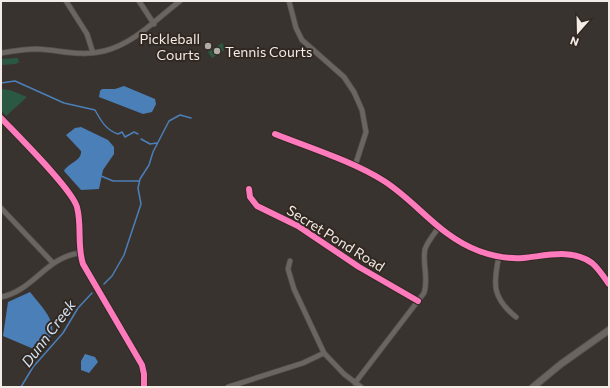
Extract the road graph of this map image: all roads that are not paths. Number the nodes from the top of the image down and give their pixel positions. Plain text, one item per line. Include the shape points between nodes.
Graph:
1 (66, 1) edge
2 (138, 1) edge
3 (180, 1) edge
4 (289, 1) edge
5 (154, 24) junction
6 (1, 53) edge
7 (93, 53) junction
8 (1, 118) edge
9 (275, 134) dead end
10 (355, 166) junction
11 (249, 190) dead end
12 (1, 208) edge
13 (6, 213) junction
14 (1, 218) edge
15 (439, 227) junction
16 (80, 253) junction
17 (499, 256) junction
18 (290, 262) dead end
19 (53, 263) junction
20 (607, 277) edge
21 (609, 284) edge
22 (1, 297) edge
23 (418, 301) junction
24 (516, 317) dead end
25 (609, 330) edge
26 (324, 353) junction
27 (355, 384) junction
28 (144, 387) edge
29 (228, 387) edge
30 (360, 387) edge
31 (533, 387) edge

1 - 7 street via 87,34
2 - 5 street
3 - 5 street
4 - 10 street via 302,40 344,78 362,110 366,132
5 - 7 street via 120,46
6 - 7 street via 38,49 75,54
8 - 16 street via 72,197 78,214
9 - 10 street
10 - 15 street via 384,180
11 - 23 street, Secret Pond Road via 250,197 257,206 298,226 359,267
12 - 13 street
13 - 14 street
13 - 19 street
15 - 17 street via 467,246
15 - 23 street via 426,249 426,285
16 - 19 street via 64,256
16 - 28 street via 85,269 142,365
17 - 20 street via 580,256
17 - 24 street via 494,278 497,296
18 - 26 street via 288,269 294,289
19 - 22 street via 20,289
20 - 21 street
23 - 27 street
25 - 31 main road
26 - 27 street
26 - 29 street via 303,363
27 - 30 street

